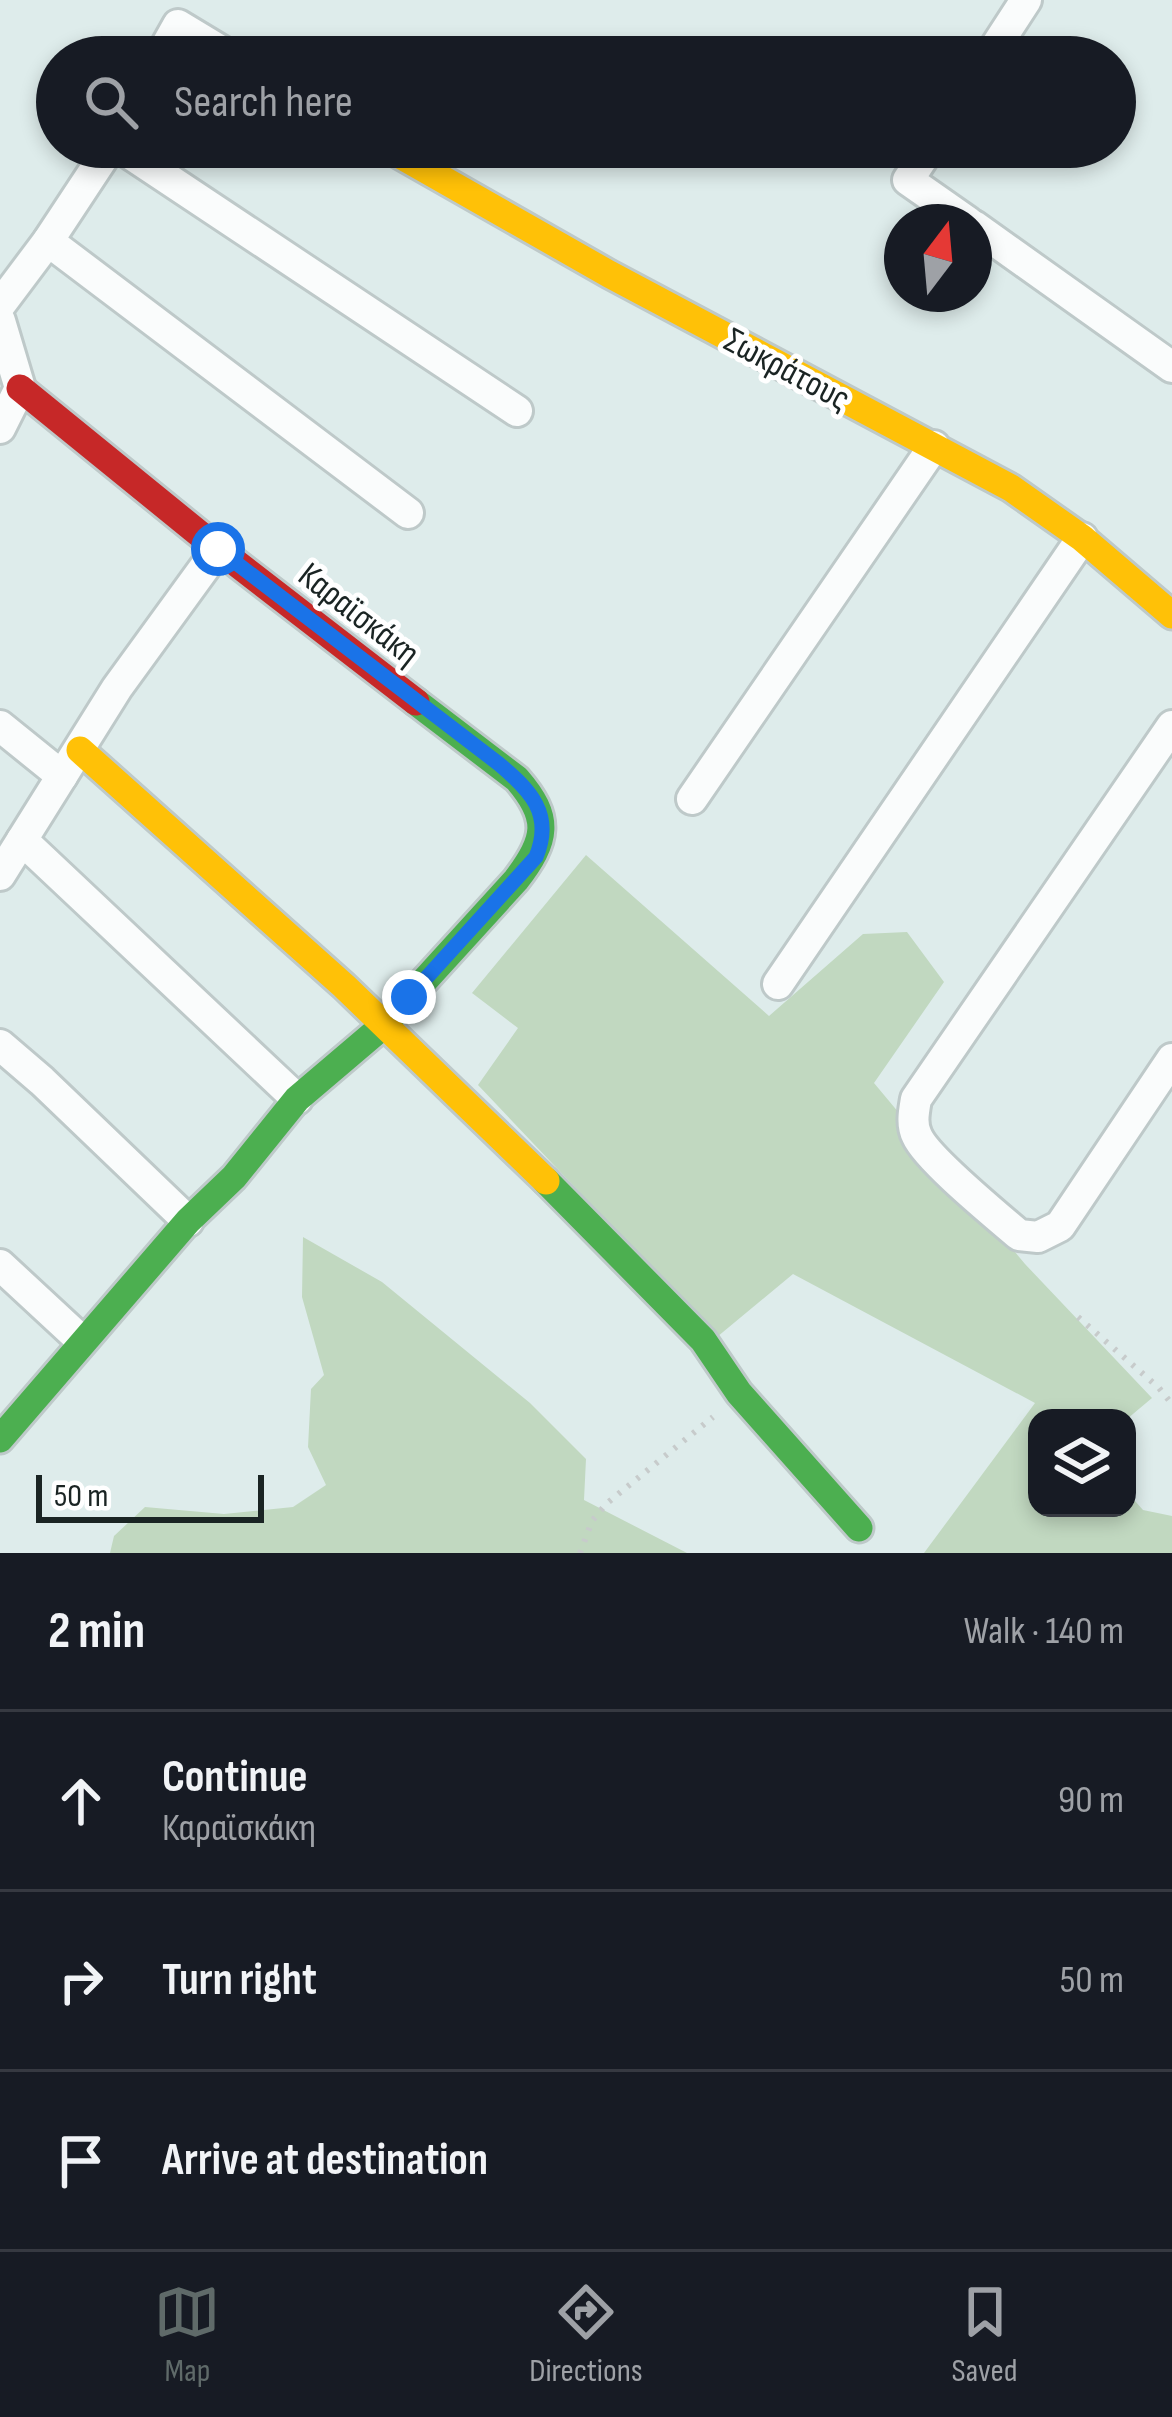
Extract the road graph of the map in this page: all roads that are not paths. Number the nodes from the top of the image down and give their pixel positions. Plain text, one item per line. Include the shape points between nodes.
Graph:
1 (1026, 0) edge
2 (185, 13) edge
3 (209, 36) edge
4 (1002, 36) edge
5 (96, 168) edge
6 (152, 168) edge
7 (423, 168) edge
8 (916, 168) edge
9 (942, 204) edge
10 (992, 239) edge
11 (48, 241) junction
12 (0, 304) edge
13 (0, 320) edge
14 (1172, 367) edge
15 (20, 388) junction
16 (517, 410) dead end
17 (0, 428) edge
18 (934, 446) junction
19 (408, 514) dead end
20 (1082, 538) junction
21 (218, 549) junction
22 (1172, 616) edge
23 (0, 726) edge
24 (1172, 726) edge
25 (80, 749) junction
26 (62, 776) junction
27 (692, 799) dead end
28 (22, 840) junction
29 (0, 875) edge
30 (778, 984) dead end
31 (384, 1025) junction
32 (0, 1045) edge
33 (1172, 1059) edge
34 (297, 1099) junction
35 (188, 1221) junction
36 (0, 1264) edge
37 (82, 1341) junction
38 (0, 1439) edge
39 (859, 1528) dead end

1 - 4 street
2 - 3 street
5 - 11 street
6 - 16 street
7 - 18 street, Σωκράτους
8 - 9 street via 908,180
10 - 14 street
11 - 12 street
11 - 19 street
13 - 15 street
15 - 17 street
15 - 21 street, Καραϊσκάκη
18 - 20 street, Σωκράτους
18 - 27 street
20 - 22 street, Σωκράτους
20 - 30 street
21 - 25 street
21 - 31 street, Καραϊσκάκη via 499,764 538,808 536,857
23 - 26 street
24 - 33 street via 916,1099 917,1137 1019,1235 1038,1237 1060,1226
25 - 26 street
25 - 31 street
26 - 28 street
28 - 29 street
28 - 34 street
31 - 34 street
31 - 39 street via 703,1340
32 - 35 street
34 - 35 street
35 - 37 street
36 - 37 street
37 - 38 street

